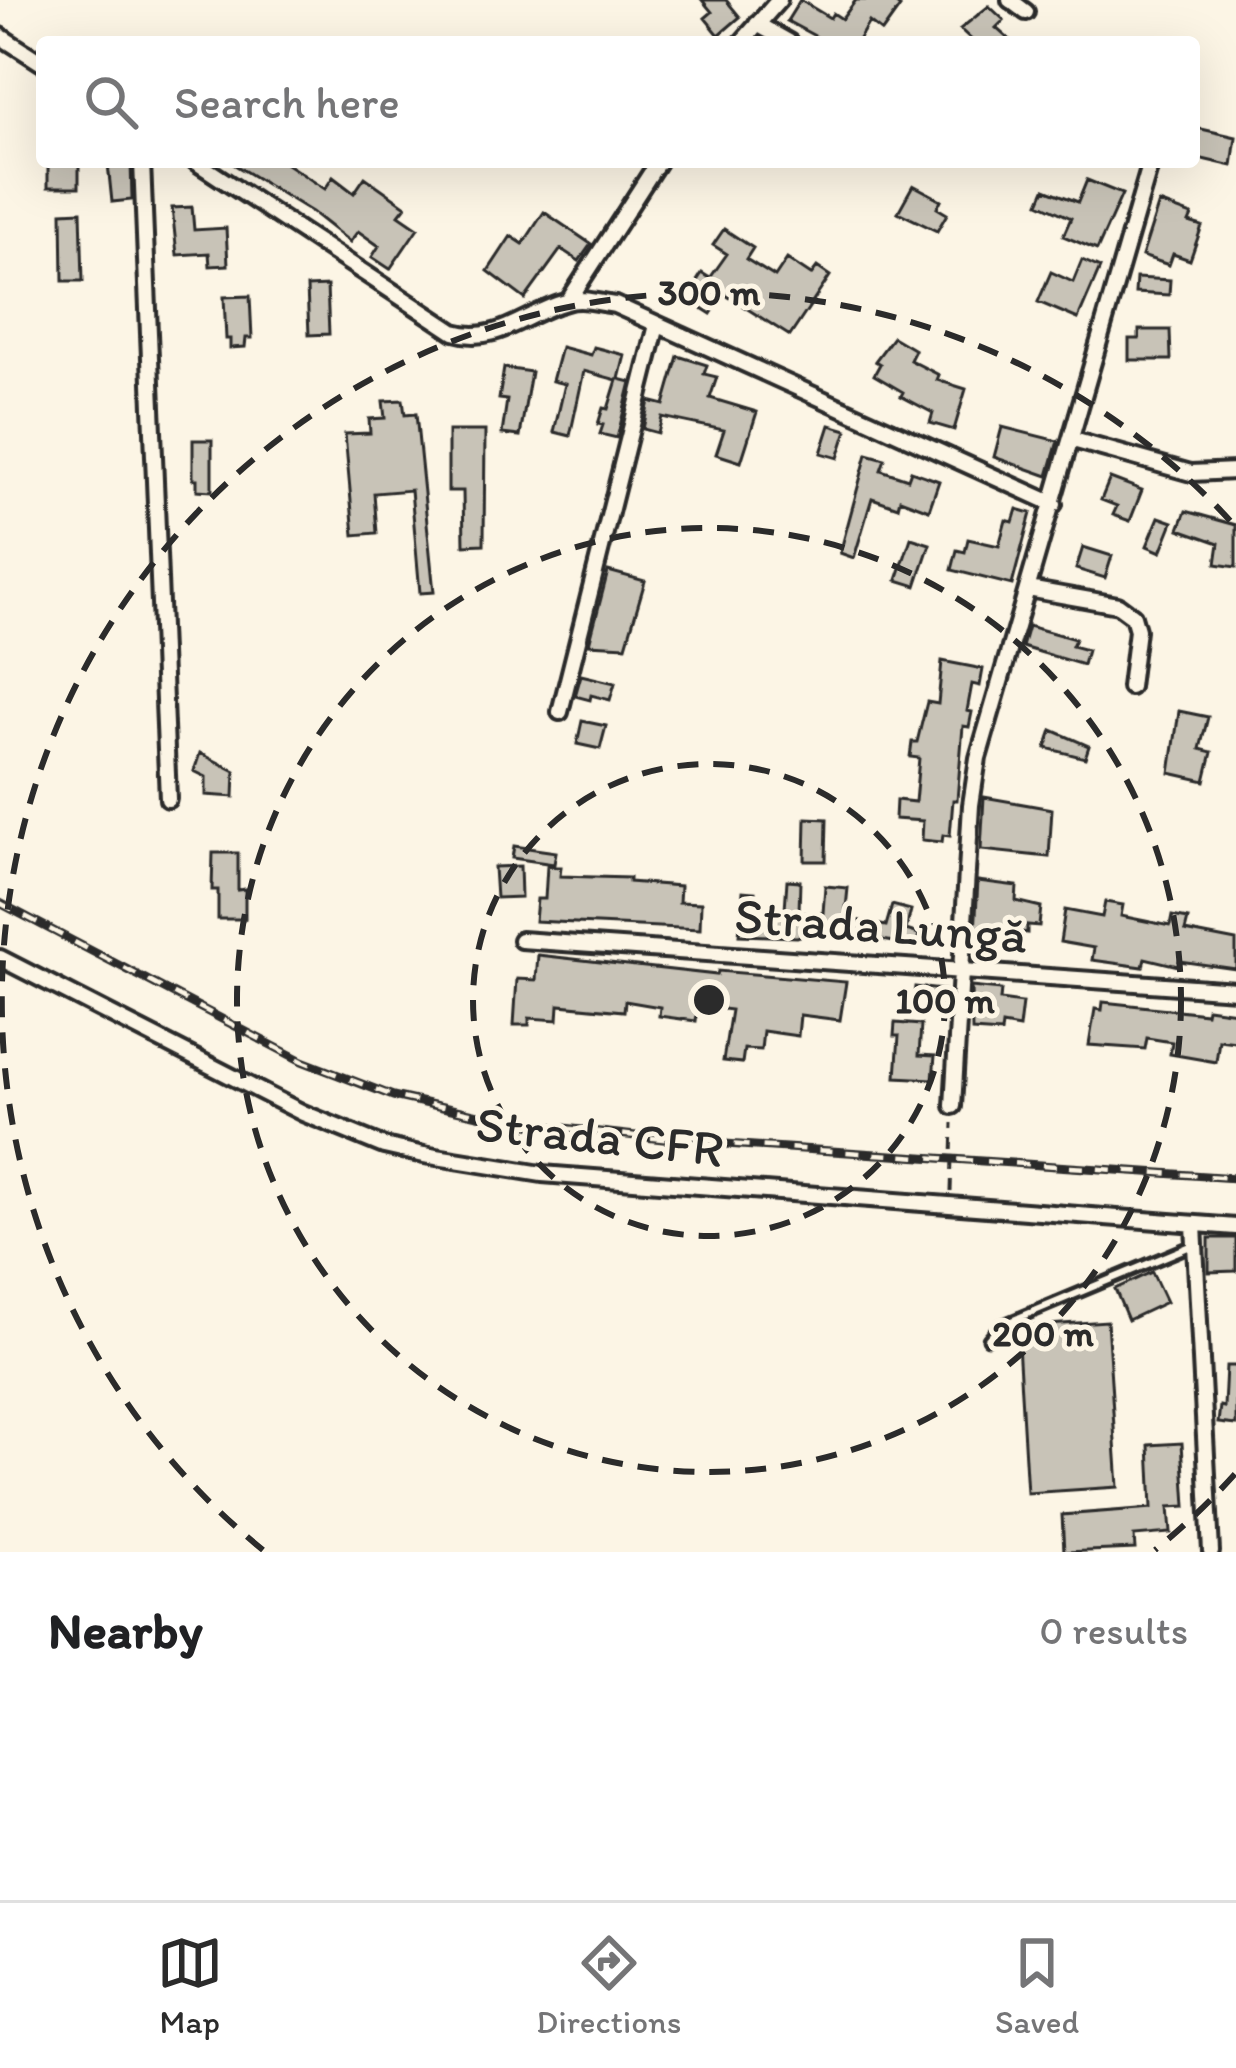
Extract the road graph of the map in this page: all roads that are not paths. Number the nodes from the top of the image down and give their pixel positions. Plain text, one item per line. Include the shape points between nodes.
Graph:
1 (779, 0) edge
2 (1010, 0) edge
3 (1026, 12) dead end
4 (757, 23) junction
5 (0, 36) edge
6 (747, 36) edge
7 (779, 36) edge
8 (36, 59) edge
9 (142, 168) edge
10 (205, 168) edge
11 (654, 168) edge
12 (1148, 168) edge
13 (569, 300) junction
14 (658, 325) junction
15 (1072, 440) junction
16 (1236, 471) edge
17 (1054, 504) junction
18 (1028, 589) junction
19 (1130, 687) dead end
20 (560, 712) dead end
21 (167, 799) dead end
22 (521, 940) dead end
23 (0, 958) edge
24 (961, 969) junction
25 (1236, 990) edge
26 (953, 1106) road end
27 (1194, 1225) junction
28 (1236, 1227) edge
29 (1193, 1245) junction
30 (988, 1339) dead end
31 (1211, 1552) edge

1 - 4 street
2 - 3 street
4 - 6 street
4 - 7 street
5 - 8 street
9 - 21 street
10 - 13 street via 454,332 495,333
11 - 13 street
12 - 15 street
13 - 14 street via 615,305
14 - 17 street
14 - 20 street
15 - 16 street via 1191,473
15 - 17 street
17 - 18 street
18 - 19 street via 1118,605 1133,616
18 - 24 street via 978,758
22 - 24 street, Strada Lungă
23 - 27 street, Strada CFR via 384,1146 542,1174
24 - 25 street, Strada Lungă
24 - 26 street
27 - 28 street, Strada CFR
27 - 29 street
29 - 30 lane via 999,1326
29 - 31 street

